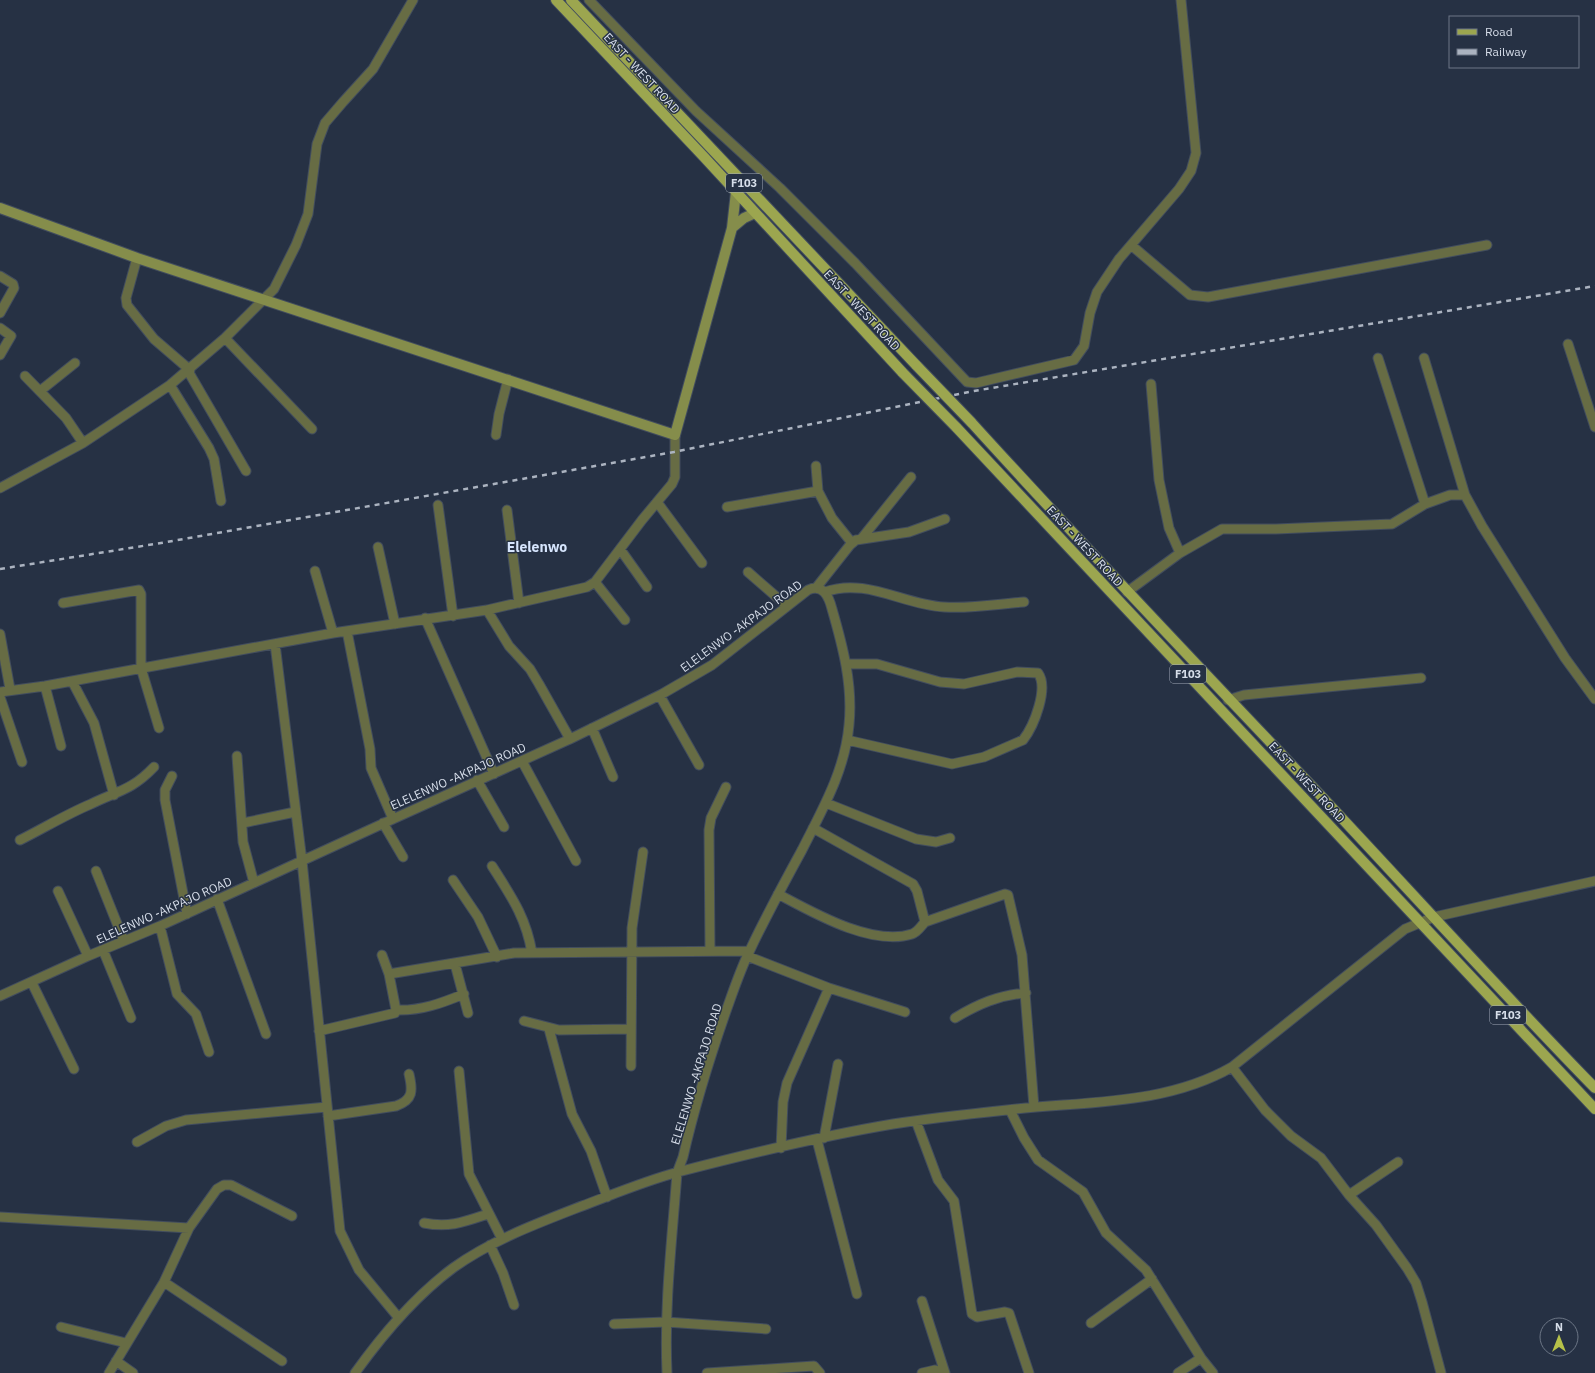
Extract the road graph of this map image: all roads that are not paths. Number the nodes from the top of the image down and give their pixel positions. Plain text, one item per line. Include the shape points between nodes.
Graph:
1 (413, 0) edge
2 (556, 0) edge
3 (571, 0) edge
4 (589, 0) edge
5 (1181, 0) edge
6 (662, 77) junction
7 (653, 87) junction
8 (736, 192) junction
9 (0, 208) edge
10 (755, 214) junction
11 (732, 228) junction
12 (1131, 245) junction
13 (1487, 245) dead end
14 (137, 258) junction
15 (0, 276) edge
16 (264, 300) junction
17 (0, 313) edge
18 (0, 328) edge
19 (225, 338) junction
20 (1568, 344) dead end
21 (0, 354) edge
22 (1378, 358) dead end
23 (1424, 358) dead end
24 (75, 363) dead end
25 (189, 371) junction
26 (25, 376) dead end
27 (508, 380) junction
28 (1151, 384) dead end
29 (170, 385) junction
30 (40, 391) junction
31 (1595, 427) edge
32 (312, 429) dead end
33 (496, 435) dead end
34 (675, 435) junction
35 (83, 443) junction
36 (816, 466) dead end
37 (246, 471) dead end
38 (911, 477) dead end
39 (0, 488) edge
40 (818, 491) junction
41 (1465, 495) junction
42 (221, 501) dead end
43 (657, 502) junction
44 (1425, 504) junction
45 (438, 505) dead end
46 (727, 507) dead end
47 (507, 510) dead end
48 (945, 519) dead end
49 (862, 538) junction
50 (852, 543) junction
51 (378, 547) dead end
52 (620, 549) junction
53 (1180, 553) junction
54 (702, 563) dead end
55 (315, 571) dead end
56 (748, 572) dead end
57 (595, 582) junction
58 (647, 587) dead end
59 (816, 588) junction
60 (825, 592) junction
61 (1127, 592) junction
62 (1024, 602) dead end
63 (63, 603) dead end
64 (519, 604) junction
65 (787, 606) junction
66 (487, 610) junction
67 (453, 616) junction
68 (425, 618) junction
69 (625, 620) dead end
70 (394, 624) junction
71 (347, 631) junction
72 (333, 633) junction
73 (0, 634) edge
74 (275, 644) junction
75 (846, 664) junction
76 (141, 668) junction
77 (1421, 678) dead end
78 (72, 681) junction
79 (45, 686) junction
80 (10, 689) junction
81 (0, 692) edge
82 (660, 696) junction
83 (0, 697) edge
84 (1595, 699) edge
85 (1228, 700) junction
86 (159, 728) dead end
87 (592, 728) junction
88 (570, 739) junction
89 (847, 740) junction
90 (61, 746) dead end
91 (237, 756) dead end
92 (522, 761) junction
93 (22, 762) dead end
94 (699, 765) dead end
95 (154, 767) dead end
96 (494, 774) junction
97 (172, 776) dead end
98 (613, 777) dead end
99 (477, 780) junction
100 (726, 787) dead end
101 (114, 795) junction
102 (826, 803) junction
103 (295, 812) junction
104 (393, 819) junction
105 (243, 823) junction
106 (383, 823) junction
107 (504, 827) dead end
108 (813, 828) junction
109 (950, 838) dead end
110 (20, 840) dead end
111 (643, 852) dead end
112 (403, 857) dead end
113 (302, 860) junction
114 (576, 861) dead end
115 (492, 866) dead end
116 (96, 871) dead end
117 (454, 880) dead end
118 (1595, 881) edge
119 (254, 883) junction
120 (58, 890) dead end
121 (778, 894) junction
122 (217, 900) junction
123 (187, 914) junction
124 (1434, 917) junction
125 (925, 922) junction
126 (1420, 922) junction
127 (160, 926) junction
128 (124, 941) junction
129 (103, 950) junction
130 (710, 951) junction
131 (632, 952) junction
132 (532, 953) junction
133 (748, 953) junction
134 (382, 955) dead end
135 (88, 956) junction
136 (497, 957) junction
137 (455, 964) junction
138 (388, 974) junction
139 (32, 983) junction
140 (829, 988) junction
141 (1026, 993) junction
142 (464, 994) junction
143 (0, 996) edge
144 (396, 1010) junction
145 (905, 1012) dead end
146 (468, 1013) dead end
147 (131, 1018) dead end
148 (955, 1018) dead end
149 (524, 1022) dead end
150 (549, 1029) junction
151 (631, 1030) junction
152 (319, 1031) junction
153 (266, 1034) dead end
154 (209, 1052) dead end
155 (838, 1064) dead end
156 (631, 1066) dead end
157 (1232, 1067) junction
158 (74, 1069) dead end
159 (459, 1071) dead end
160 (409, 1074) dead end
161 (1595, 1088) edge
162 (327, 1107) junction
163 (1034, 1107) junction
164 (1595, 1109) edge
165 (1010, 1110) junction
166 (328, 1116) junction
167 (916, 1121) junction
168 (820, 1139) junction
169 (137, 1142) dead end
170 (781, 1148) junction
171 (1398, 1162) dead end
172 (677, 1173) junction
173 (1349, 1195) junction
174 (607, 1197) junction
175 (488, 1214) junction
176 (292, 1216) dead end
177 (0, 1217) edge
178 (424, 1223) dead end
179 (189, 1228) junction
180 (502, 1239) junction
181 (490, 1245) junction
182 (1152, 1279) junction
183 (164, 1282) junction
184 (857, 1294) dead end
185 (922, 1301) dead end
186 (514, 1305) dead end
187 (398, 1317) junction
188 (666, 1322) junction
189 (1091, 1323) dead end
190 (614, 1324) dead end
191 (61, 1327) dead end
192 (766, 1329) dead end
193 (126, 1343) junction
194 (1201, 1358) junction
195 (116, 1361) junction
196 (282, 1361) dead end
197 (109, 1373) edge
198 (133, 1373) edge
199 (355, 1373) edge
200 (667, 1373) edge
201 (707, 1373) edge
202 (820, 1373) edge
203 (922, 1373) edge
204 (945, 1373) edge
205 (1029, 1373) edge
206 (1178, 1373) edge
207 (1212, 1373) edge
208 (1441, 1373) edge

1 - 16 street via 373,70 325,123 318,144 308,214 280,279
2 - 8 main road, EAST - WEST ROAD / F103
3 - 7 main road, EAST - WEST ROAD / F103
4 - 6 street
5 - 12 street via 1196,153 1191,171 1179,189
6 - 7 street
6 - 12 street via 855,263 967,382 982,382 1074,360 1084,346 1097,292
7 - 61 main road, EAST - WEST ROAD / F103, bridge via 971,422
8 - 10 main road, EAST - WEST ROAD / F103
8 - 11 street
9 - 14 street
10 - 11 street via 744,218
10 - 126 main road, EAST - WEST ROAD / F103, bridge
11 - 34 street
12 - 13 street via 1190,295 1208,297
14 - 16 street
14 - 25 street via 126,298 127,305 154,339
15 - 17 street via 13,284 14,288
16 - 19 street
16 - 27 street
18 - 21 street via 11,336
19 - 25 street
19 - 32 street
20 - 31 street
22 - 44 street
23 - 41 street
24 - 30 street
25 - 29 street
25 - 37 street
26 - 30 street
27 - 33 street via 498,414
27 - 34 street
28 - 53 street via 1159,480 1169,528
29 - 35 street
29 - 42 street via 214,459
30 - 35 street via 66,418
34 - 43 street via 675,477
35 - 39 street
36 - 40 street
38 - 49 street
40 - 46 street
40 - 50 street via 832,518
41 - 44 street via 1450,495
41 - 84 street via 1565,658
43 - 52 street
43 - 54 street
44 - 53 street via 1392,524 1222,529
45 - 67 street
47 - 64 street
48 - 49 street via 909,532
49 - 50 street
50 - 59 street
51 - 70 street
52 - 57 street
52 - 58 street
53 - 61 street
55 - 72 street
56 - 65 street
57 - 64 street via 578,590
57 - 69 street
59 - 60 street, ELELENWO -AKPAJO ROAD
59 - 65 street, ELELENWO -AKPAJO ROAD via 808,590
60 - 62 street via 841,587 862,588 944,607
60 - 75 street, ELELENWO -AKPAJO ROAD
61 - 85 main road, EAST - WEST ROAD / F103
63 - 76 street via 139,590
64 - 66 street
65 - 82 street, ELELENWO -AKPAJO ROAD via 708,668
66 - 67 street
66 - 88 street via 509,646 530,669
67 - 68 street
68 - 70 street
68 - 96 street
70 - 71 street
71 - 72 street
71 - 104 street via 370,749 371,768
72 - 74 street
73 - 80 street
74 - 76 street
74 - 103 street
75 - 89 street, ELELENWO -AKPAJO ROAD via 850,711
75 - 89 street via 876,664 950,684 979,682 1017,672 1038,673 1043,683 1039,704 1023,740 984,757 952,764
76 - 78 street
76 - 86 street
77 - 85 street via 1244,695
78 - 79 street
78 - 101 street via 94,723
79 - 80 street
79 - 90 street
80 - 81 street
82 - 87 street, ELELENWO -AKPAJO ROAD
82 - 94 street
83 - 93 street
85 - 124 main road, EAST - WEST ROAD / F103
87 - 88 street, ELELENWO -AKPAJO ROAD
87 - 98 street
88 - 92 street, ELELENWO -AKPAJO ROAD
89 - 102 street, ELELENWO -AKPAJO ROAD via 839,773
91 - 105 street
92 - 96 street, ELELENWO -AKPAJO ROAD
92 - 114 street
95 - 101 street via 134,786
96 - 99 street, ELELENWO -AKPAJO ROAD
97 - 123 street via 165,790 165,800
99 - 104 street, ELELENWO -AKPAJO ROAD
99 - 107 street
100 - 130 street via 714,811 709,830
101 - 110 street via 92,803
102 - 108 street, ELELENWO -AKPAJO ROAD
102 - 109 street via 916,839 936,842
103 - 105 street
103 - 113 street
104 - 106 street, ELELENWO -AKPAJO ROAD
105 - 119 street via 243,842
106 - 112 street
106 - 113 street, ELELENWO -AKPAJO ROAD
108 - 121 street, ELELENWO -AKPAJO ROAD
108 - 125 street via 913,884
111 - 131 street via 634,910
113 - 119 street, ELELENWO -AKPAJO ROAD
113 - 152 street
115 - 132 street via 520,911
116 - 128 street
117 - 136 street via 478,917
118 - 124 street
119 - 122 street, ELELENWO -AKPAJO ROAD
120 - 135 street
121 - 125 street via 831,921 873,935 911,935
121 - 133 street, ELELENWO -AKPAJO ROAD
122 - 123 street, ELELENWO -AKPAJO ROAD
122 - 153 street
123 - 127 street, ELELENWO -AKPAJO ROAD
124 - 126 street
124 - 161 main road, EAST - WEST ROAD / F103 via 1530,1022
125 - 141 street via 1008,895 1022,955
126 - 157 street via 1391,939
126 - 164 main road, EAST - WEST ROAD / F103
127 - 128 street, ELELENWO -AKPAJO ROAD
127 - 154 street via 177,994 196,1014
128 - 129 street, ELELENWO -AKPAJO ROAD
129 - 135 street, ELELENWO -AKPAJO ROAD
129 - 147 street
130 - 131 street
130 - 133 street
131 - 132 street
131 - 151 street
132 - 136 street
133 - 140 street
133 - 172 street, ELELENWO -AKPAJO ROAD via 712,1051
134 - 138 street
135 - 139 street, ELELENWO -AKPAJO ROAD
136 - 137 street
137 - 138 street
137 - 142 street
138 - 144 street
139 - 143 street, ELELENWO -AKPAJO ROAD
139 - 158 street
140 - 145 street
140 - 170 street via 787,1083 783,1102
141 - 148 street via 995,998
141 - 163 street
142 - 144 street via 417,1010
142 - 146 street
144 - 152 street via 395,1013
149 - 150 street
150 - 151 street
150 - 174 street via 572,1114 591,1152
151 - 156 street
152 - 162 street
155 - 168 street
157 - 163 street via 1206,1081 1165,1092 1114,1100
157 - 173 street via 1265,1110 1292,1136 1321,1158
159 - 175 street via 469,1174
160 - 166 street via 410,1098 407,1102
162 - 166 street
162 - 169 street via 186,1120 166,1126
163 - 165 street
165 - 167 street
165 - 182 street via 1038,1160 1083,1192 1106,1233 1141,1264
166 - 187 street via 340,1231 359,1270
167 - 168 street
167 - 205 street via 938,1180 954,1201 972,1314 977,1317 1009,1313
168 - 170 street
168 - 184 street
170 - 172 street
171 - 173 street
172 - 174 street
172 - 188 street, ELELENWO -AKPAJO ROAD via 667,1278
173 - 208 street via 1387,1241 1416,1283
174 - 180 street
175 - 178 street via 451,1225
175 - 180 street
176 - 179 street via 227,1184 217,1189
177 - 179 street
179 - 183 street
180 - 181 street
181 - 186 street
181 - 187 street via 452,1269
182 - 189 street
182 - 194 street
183 - 193 street
183 - 196 street
185 - 204 street
187 - 199 street
188 - 190 street
188 - 192 street
188 - 200 street, ELELENWO -AKPAJO ROAD
191 - 193 street
193 - 195 street
194 - 206 street
194 - 207 street
195 - 197 street
195 - 198 street
201 - 202 street via 814,1366
203 - 204 street via 935,1370

